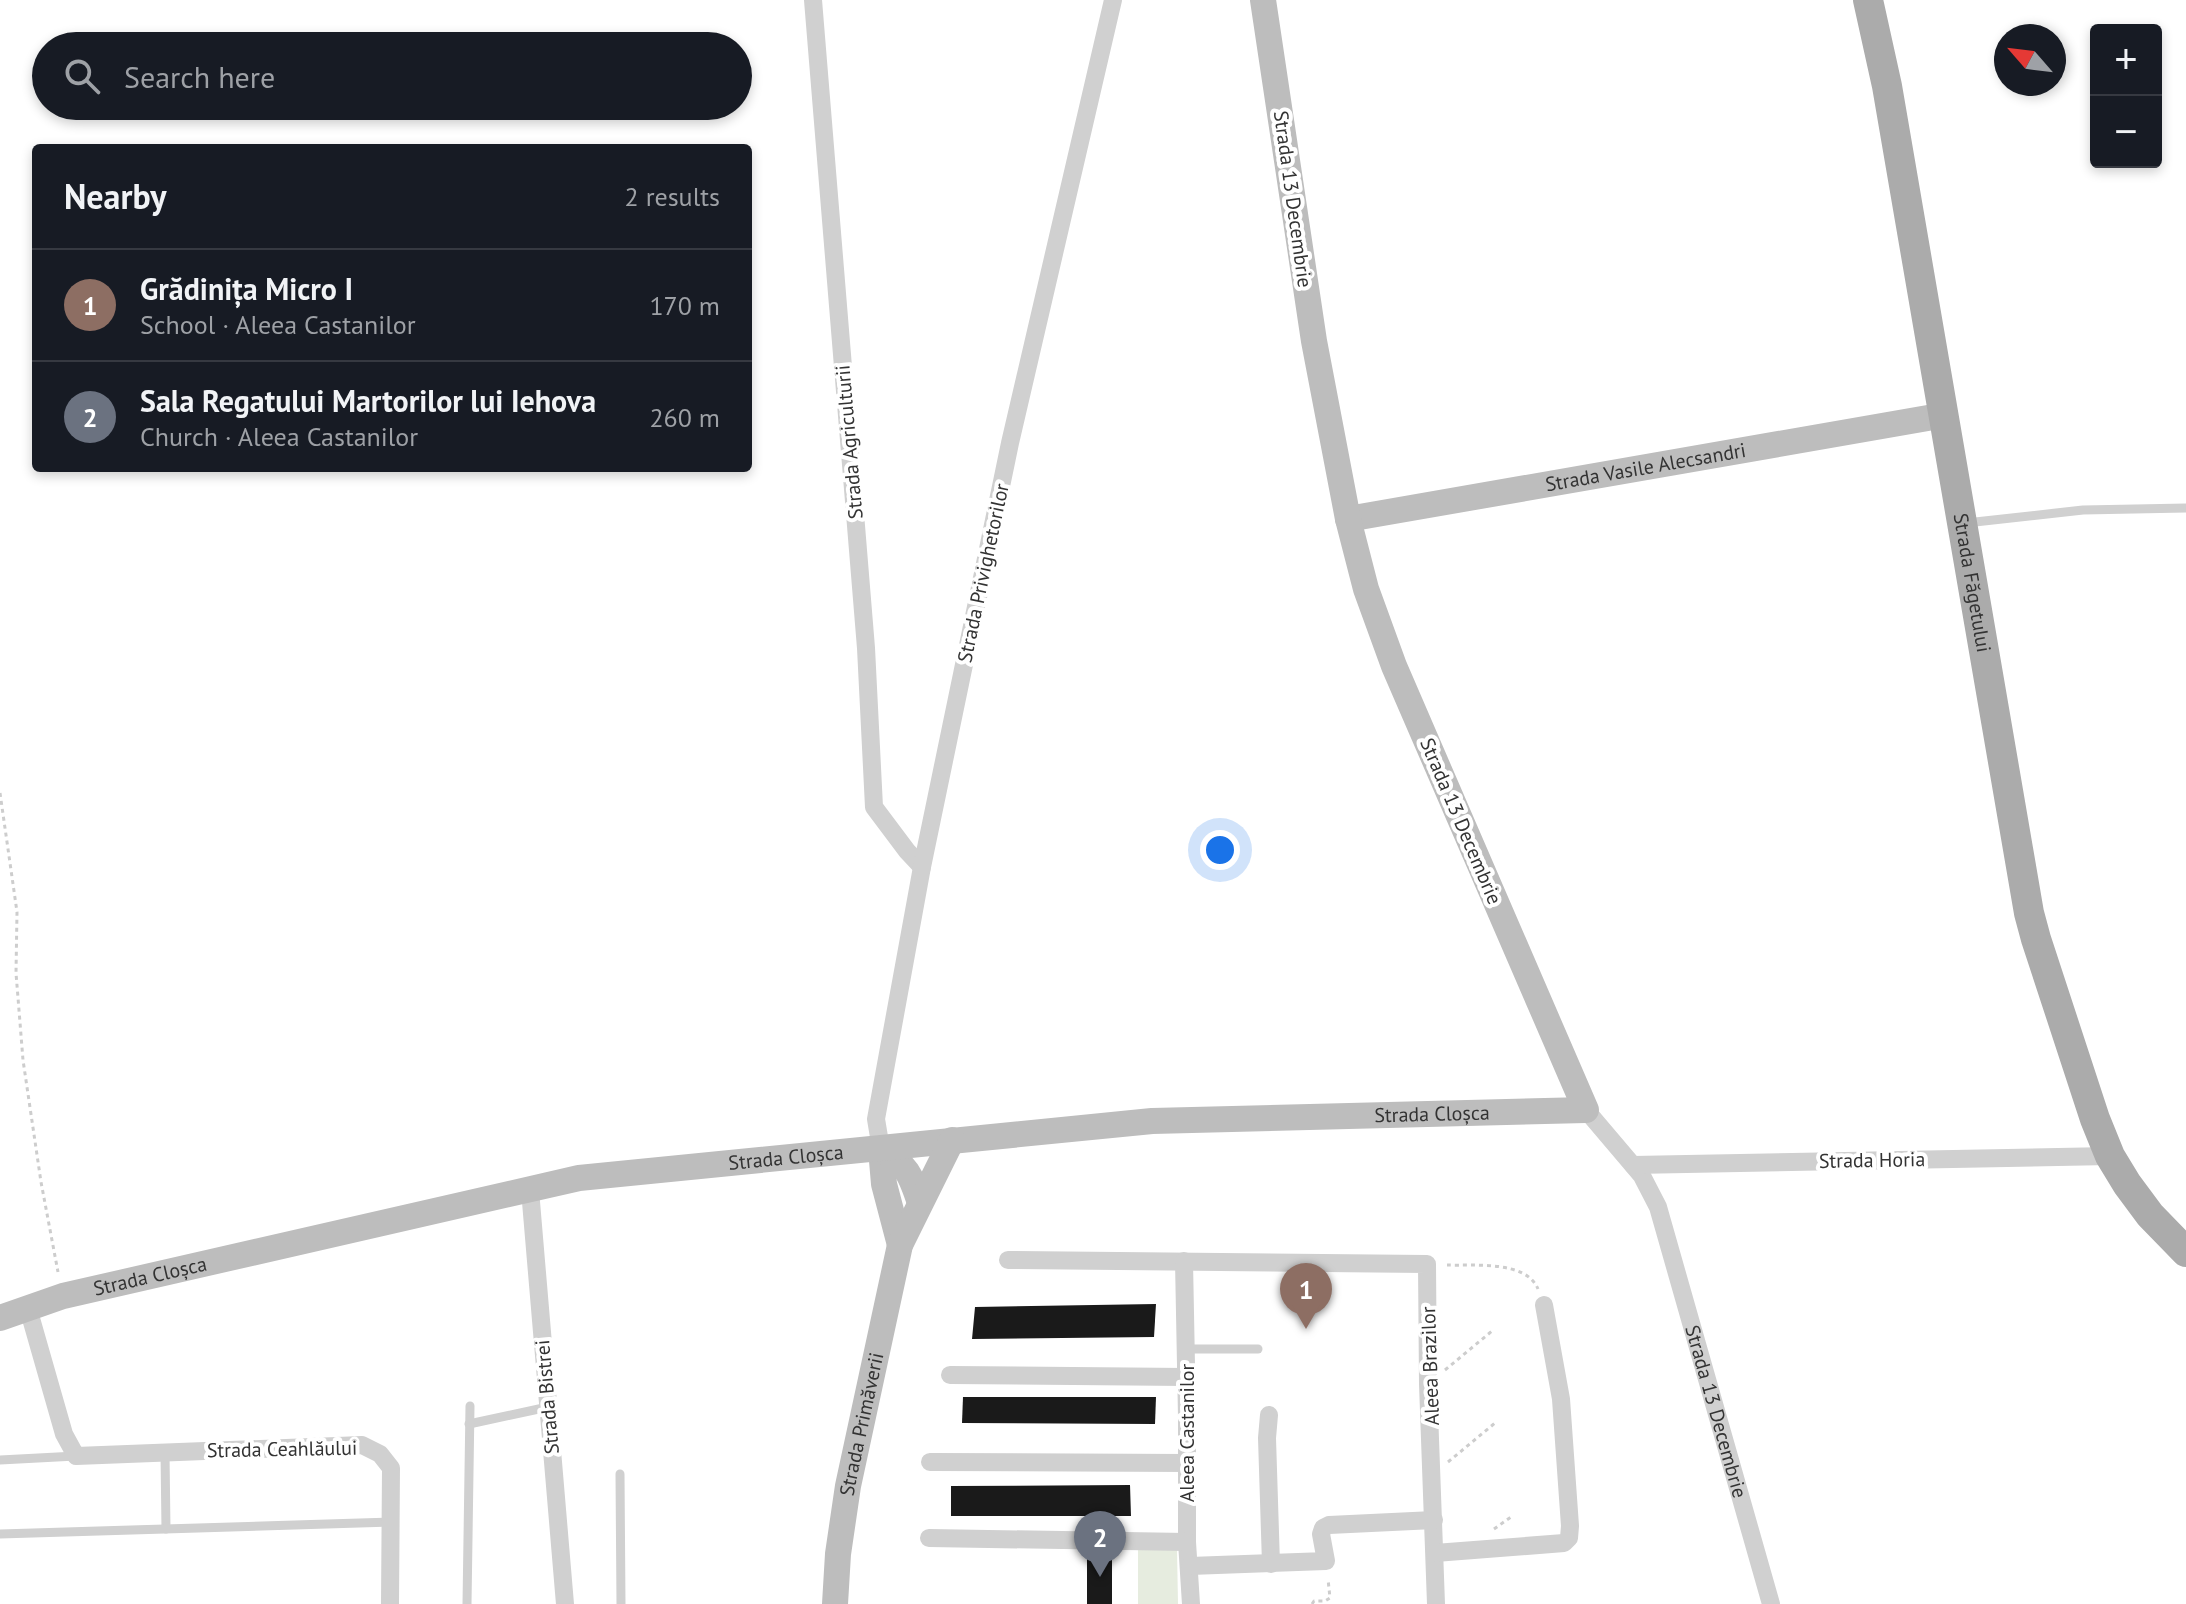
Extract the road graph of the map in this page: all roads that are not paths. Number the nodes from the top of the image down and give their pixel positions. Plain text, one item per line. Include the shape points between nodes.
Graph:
1 (813, 0) edge
2 (1113, 0) edge
3 (1263, 0) edge
4 (1868, 0) edge
5 (1945, 415) junction
6 (2186, 508) edge
7 (1348, 519) junction
8 (1963, 523) junction
9 (922, 867) junction
10 (1586, 1110) junction
11 (952, 1140) junction
12 (881, 1149) junction
13 (2110, 1156) junction
14 (1633, 1165) junction
15 (530, 1190) junction
16 (920, 1203) junction
17 (900, 1245) junction
18 (2186, 1252) edge
19 (1008, 1260) dead end
20 (1184, 1261) junction
21 (1544, 1305) road end
22 (28, 1308) junction
23 (0, 1318) edge
24 (1187, 1349) junction
25 (1258, 1349) dead end
26 (950, 1375) dead end
27 (1187, 1377) junction
28 (470, 1406) dead end
29 (548, 1407) junction
30 (1269, 1415) dead end
31 (469, 1424) junction
32 (165, 1452) junction
33 (76, 1456) junction
34 (0, 1460) edge
35 (930, 1462) dead end
36 (1188, 1463) junction
37 (620, 1474) dead end
38 (1434, 1520) junction
39 (392, 1522) junction
40 (166, 1529) junction
41 (0, 1534) edge
42 (929, 1538) dead end
43 (1187, 1542) junction
44 (1435, 1553) junction
45 (1271, 1564) junction
46 (1190, 1566) junction
47 (390, 1604) edge
48 (467, 1604) edge
49 (565, 1604) edge
50 (621, 1604) edge
51 (835, 1604) edge
52 (1191, 1604) edge
53 (1436, 1604) edge
54 (1771, 1604) edge

1 - 9 street, Strada Agriculturii via 866,648 874,807
2 - 9 street, Strada Privighetorilor via 1010,443
3 - 7 street, Strada 13 Decembrie via 1314,341
4 - 5 main road, Strada Făgetului
5 - 7 street, Strada Vasile Alecsandri
5 - 8 main road, Strada Făgetului
6 - 8 lane via 2083,510
7 - 10 street, Strada 13 Decembrie via 1394,666
8 - 13 main road, Strada Făgetului via 2029,913
9 - 12 street, Strada Privighetorilor via 876,1119
10 - 11 street, Strada Cloșca via 1152,1121
10 - 14 street, Strada 13 Decembrie
11 - 12 street, Strada Cloșca
11 - 16 street, Strada Primăverii
12 - 15 street, Strada Cloșca via 579,1178
12 - 16 street via 911,1175
12 - 17 street, Strada Primăverii
13 - 14 street, Strada Horia
13 - 18 main road, Strada Făgetului via 2150,1215
14 - 54 street, Strada 13 Decembrie via 1658,1207
15 - 22 street, Strada Cloșca
15 - 29 street, Strada Bistrei
16 - 17 street, Strada Primăverii
17 - 51 street, Strada Primăverii via 848,1486
19 - 20 street
20 - 24 street, Aleea Castanilor
20 - 38 street, Aleea Brazilor via 1427,1264
21 - 44 street via 1561,1399 1569,1538 1564,1543
22 - 23 street, Strada Cloșca
22 - 33 street via 64,1434
24 - 25 lane
24 - 27 street, Aleea Castanilor
26 - 27 street
27 - 36 street, Aleea Castanilor
28 - 31 lane
29 - 31 lane
29 - 49 street, Strada Bistrei
30 - 45 street
31 - 48 lane
32 - 33 street, Strada Ceahlăului
32 - 39 street, Strada Ceahlăului via 362,1445 380,1454 391,1468
32 - 40 lane
33 - 34 lane, Strada Ceahlăului
35 - 36 street
36 - 43 street, Aleea Castanilor
37 - 50 lane
38 - 44 street, Aleea Brazilor
38 - 45 street via 1329,1525 1321,1534 1326,1561
39 - 40 lane
39 - 47 street, Strada Ceahlăului
40 - 41 lane
42 - 43 street
43 - 46 street, Aleea Castanilor
44 - 53 street, Aleea Brazilor
45 - 46 street
46 - 52 street, Aleea Castanilor

